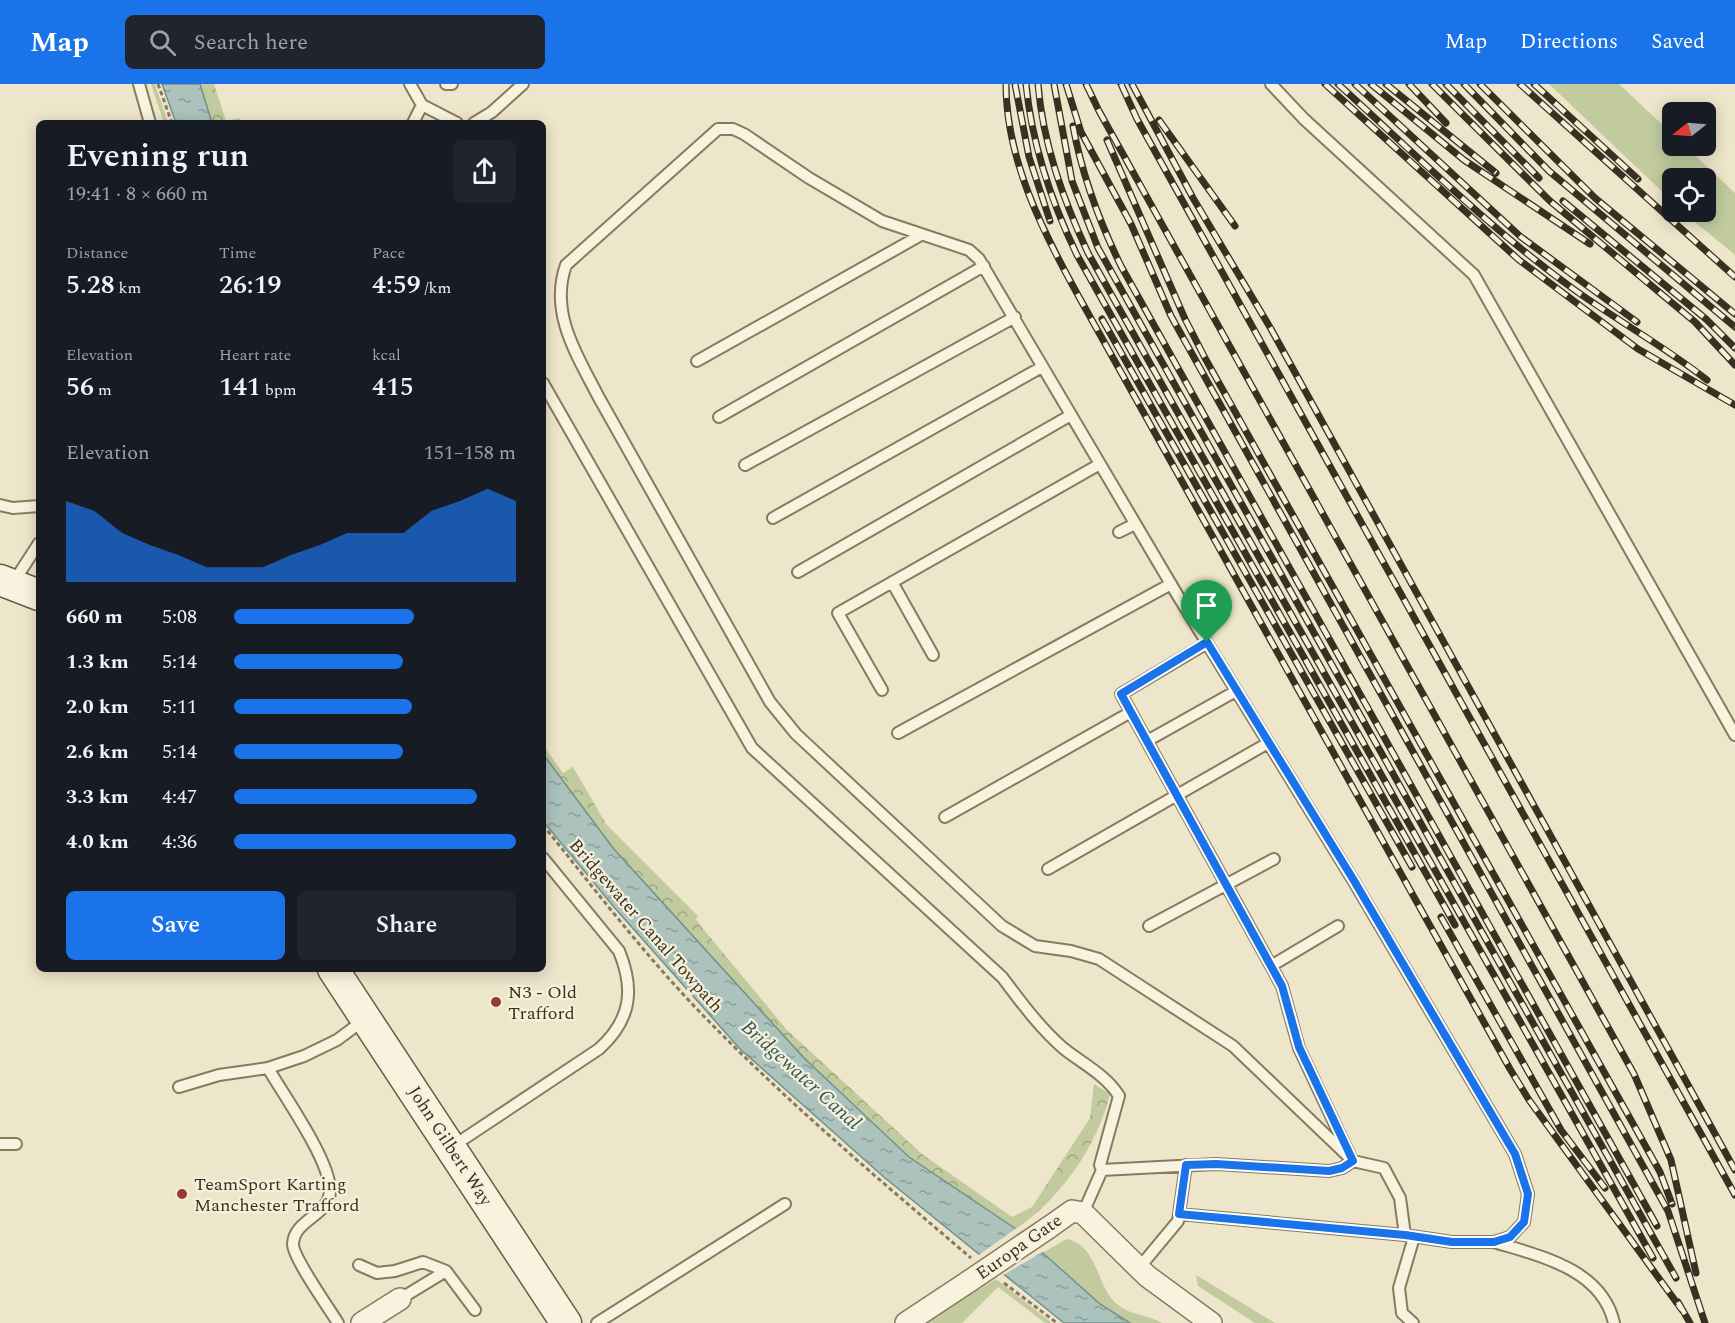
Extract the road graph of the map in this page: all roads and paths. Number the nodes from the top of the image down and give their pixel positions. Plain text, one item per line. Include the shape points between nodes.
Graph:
1 (139, 84) edge
2 (158, 84) edge
3 (410, 84) edge
4 (446, 84) edge
5 (452, 84) edge
6 (1271, 84) edge
7 (516, 86) edge
8 (422, 105) junction
9 (149, 120) edge
10 (171, 120) edge
11 (414, 120) edge
12 (451, 120) edge
13 (479, 120) edge
14 (921, 235) junction
15 (984, 266) junction
16 (1015, 317) junction
17 (697, 361) dead end
18 (1042, 367) junction
19 (546, 388) edge
20 (1071, 415) junction
21 (719, 417) dead end
22 (1100, 464) junction
23 (745, 465) dead end
24 (0, 505) edge
25 (36, 506) edge
26 (773, 518) dead end
27 (1135, 524) junction
28 (1119, 532) dead end
29 (36, 549) edge
30 (798, 572) dead end
31 (892, 582) junction
32 (1171, 584) junction
33 (17, 586) edge
34 (1207, 642) junction
35 (933, 655) dead end
36 (882, 690) dead end
37 (1236, 691) junction
38 (1131, 712) junction
39 (898, 734) dead end
40 (1735, 735) edge
41 (1147, 741) junction
42 (1268, 743) junction
43 (1177, 796) junction
44 (945, 817) dead end
45 (546, 829) edge
46 (1275, 859) dead end
47 (546, 862) edge
48 (1048, 869) dead end
49 (1226, 885) junction
50 (1149, 926) dead end
51 (1338, 926) dead end
52 (1271, 966) junction
53 (335, 972) edge
54 (366, 1018) junction
55 (268, 1068) junction
56 (178, 1087) dead end
57 (0, 1144) edge
58 (16, 1144) dead end
59 (452, 1147) junction
60 (1353, 1161) junction
61 (1186, 1165) junction
62 (1102, 1170) junction
63 (785, 1204) dead end
64 (1083, 1213) junction
65 (1179, 1214) junction
66 (1410, 1236) junction
67 (1494, 1242) junction
68 (973, 1259) dead end
69 (360, 1265) dead end
70 (1139, 1268) junction
71 (446, 1270) junction
72 (998, 1278) dead end
73 (400, 1299) joint
74 (475, 1310) dead end
75 (338, 1323) edge
76 (362, 1323) edge
77 (567, 1323) edge
78 (597, 1323) edge
79 (906, 1323) edge
80 (1057, 1323) edge
81 (1210, 1323) edge
82 (1413, 1323) edge
83 (1614, 1323) edge

1 - 9 lane
2 - 10 path
3 - 8 lane
4 - 5 lane
6 - 40 lane via 1304,119 1474,274
7 - 13 lane
8 - 11 lane
8 - 12 lane
14 - 15 lane via 969,250
14 - 17 lane
14 - 60 lane via 882,221 840,198 744,134 717,129 566,265 561,310 573,347 685,554 764,692 796,734 1002,926 1035,946 1099,959 1233,1046
15 - 16 lane
15 - 21 lane
16 - 18 lane
16 - 23 lane
18 - 20 lane
18 - 26 lane
19 - 62 lane via 752,748 1002,977 1030,1015 1062,1047 1110,1082 1119,1096 1100,1165
20 - 22 lane
20 - 30 lane
22 - 27 lane
22 - 31 lane
24 - 25 lane
27 - 28 lane
27 - 32 lane
29 - 33 lane
31 - 35 lane
31 - 36 lane via 838,613
32 - 34 lane
32 - 39 lane
34 - 37 lane
34 - 38 lane via 1121,694
37 - 41 lane
37 - 42 lane
38 - 41 lane
38 - 44 lane
41 - 43 lane
42 - 43 lane
42 - 67 lane via 1515,1154 1528,1194 1524,1222 1510,1237
43 - 48 lane
43 - 49 lane
45 - 68 path, Bridgewater Canal Towpath via 686,996 739,1052 811,1120
46 - 49 lane
47 - 59 lane via 619,951 626,968 629,1000 614,1035 599,1049
49 - 50 lane
49 - 52 lane
51 - 52 lane
52 - 60 lane via 1290,1006 1299,1047
53 - 54 street, John Gilbert Way
54 - 55 lane via 338,1040
54 - 59 street, John Gilbert Way
55 - 56 lane via 219,1075
55 - 75 lane via 327,1168 330,1191 325,1208 296,1232 293,1245
57 - 58 lane
59 - 77 street, John Gilbert Way
60 - 61 lane via 1329,1171
60 - 66 lane via 1384,1168 1394,1181
61 - 62 lane
61 - 65 lane
62 - 64 lane
63 - 78 lane
64 - 70 street, Europa Gate
64 - 79 street, Europa Gate, bridge via 1072,1211
65 - 66 lane
65 - 70 lane via 1172,1230
66 - 67 lane
66 - 82 lane via 1399,1288 1402,1313
67 - 83 lane via 1553,1259 1580,1274 1603,1297
69 - 71 lane via 377,1273 423,1262
70 - 81 street, Europa Gate
71 - 73 lane
71 - 74 lane
72 - 80 path
73 - 76 street

